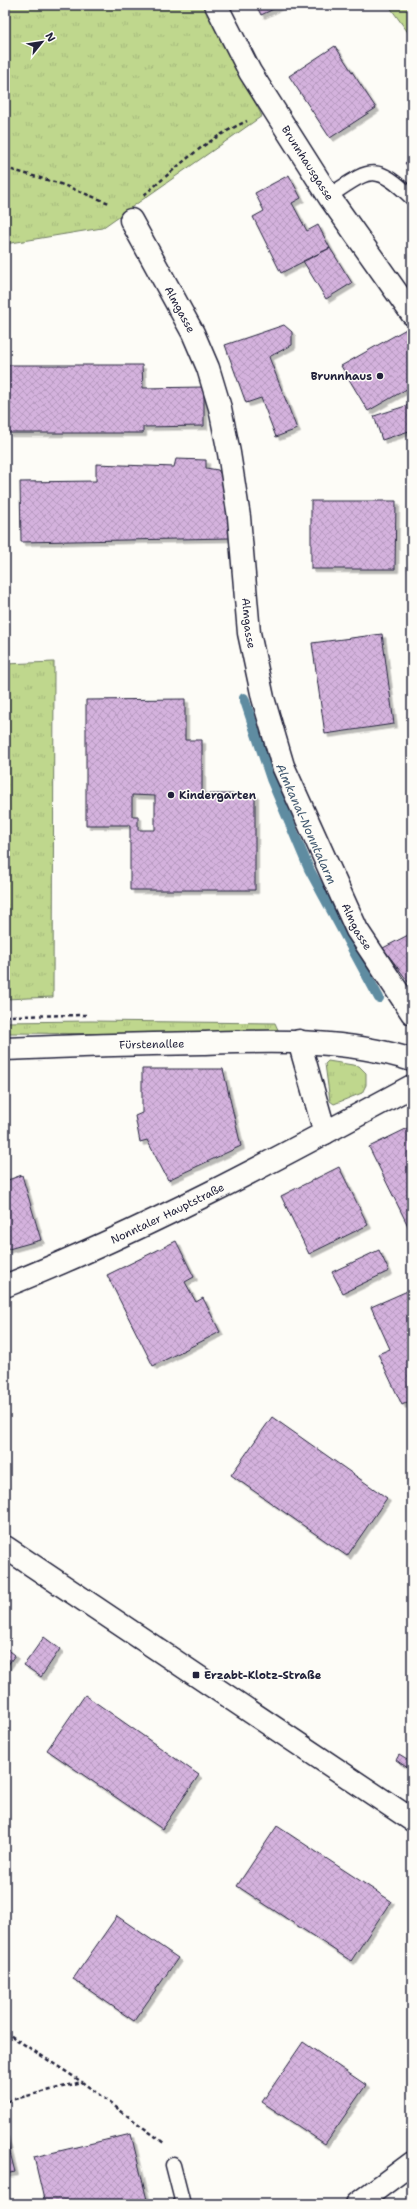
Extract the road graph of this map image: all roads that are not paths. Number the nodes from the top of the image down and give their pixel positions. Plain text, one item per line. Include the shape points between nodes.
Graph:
1 (216, 5) edge
2 (329, 196) junction
3 (412, 198) edge
4 (127, 215) road end
5 (412, 314) edge
6 (412, 1013) edge
7 (299, 1041) junction
8 (5, 1049) edge
9 (412, 1060) edge
10 (412, 1086) edge
11 (325, 1133) junction
12 (5, 1286) edge
13 (5, 1547) edge
14 (412, 1820) edge
15 (412, 2163) edge
16 (173, 2165) road end
17 (183, 2204) edge
18 (358, 2204) edge

1 - 2 street, Brunnhausgasse via 250,72
2 - 3 lane via 364,174 382,174
2 - 5 street, Brunnhausgasse
4 - 6 street, Almgasse via 193,333 208,368 220,408 240,518 249,633 264,698 284,766 358,930
7 - 8 street, Fürstenallee
7 - 9 street, Fürstenallee via 353,1045
7 - 11 street
10 - 11 street, Nonntaler Hauptstraße
11 - 12 street, Nonntaler Hauptstraße via 167,1213
13 - 14 street
15 - 18 street
16 - 17 lane

